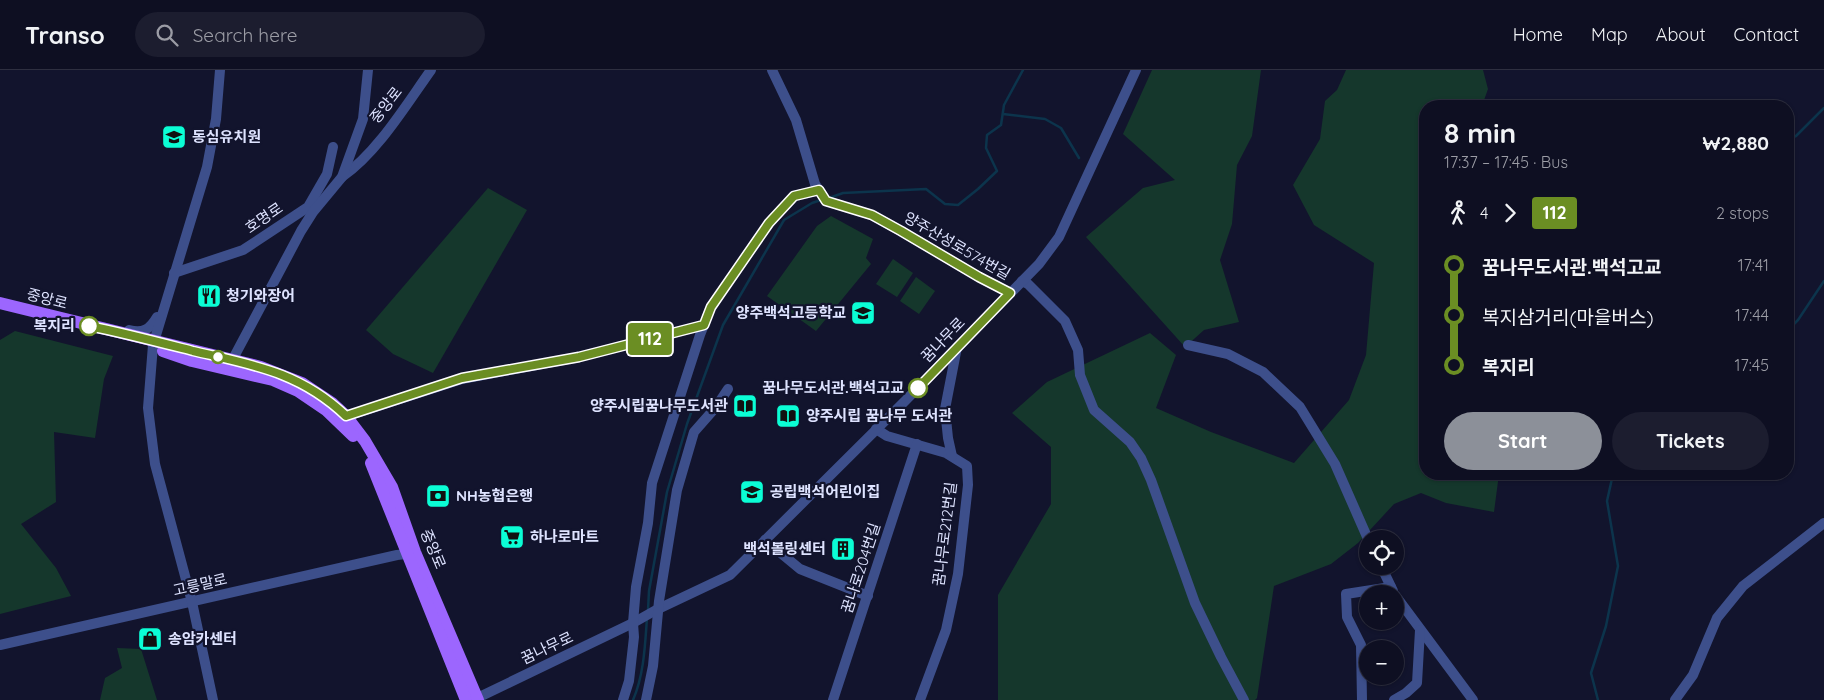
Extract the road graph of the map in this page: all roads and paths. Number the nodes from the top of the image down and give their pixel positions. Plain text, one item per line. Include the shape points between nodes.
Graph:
1 (220, 70) edge
2 (368, 70) edge
3 (431, 70) edge
4 (772, 70) edge
5 (1136, 70) edge
6 (333, 147) dead end
7 (342, 177) junction
8 (822, 195) junction
9 (173, 276) junction
10 (1022, 281) junction
11 (1010, 293) junction
12 (0, 304) edge
13 (0, 312) edge
14 (86, 325) junction
15 (704, 325) junction
16 (153, 344) junction
17 (1188, 345) dead end
18 (957, 347) junction
19 (231, 364) junction
20 (728, 389) dead end
21 (342, 418) junction
22 (876, 429) junction
23 (917, 444) junction
24 (952, 456) junction
25 (1824, 523) edge
26 (1364, 530) edge
27 (765, 540) junction
28 (406, 554) junction
29 (1359, 593) edge
30 (868, 596) junction
31 (192, 602) junction
32 (1404, 607) edge
33 (657, 610) junction
34 (633, 624) junction
35 (1420, 630) junction
36 (0, 646) edge
37 (212, 700) edge
38 (473, 700) edge
39 (623, 700) edge
40 (646, 700) edge
41 (834, 700) edge
42 (920, 700) edge
43 (1244, 700) edge
44 (1362, 700) edge
45 (1394, 700) edge
46 (1473, 700) edge
47 (1675, 700) edge

1 - 9 street via 220,93 207,167
2 - 7 street, 중앙로 via 364,118
3 - 7 street, 중앙로 via 390,127 356,167
4 - 8 street via 796,120 815,184
5 - 10 street, 꿈나무로 via 1059,237
6 - 9 street, 호명로 via 327,174 308,207 243,250
7 - 19 street, 중앙로 via 301,231
8 - 11 street, 양주산성로574번길 via 872,215
8 - 15 street via 794,196 769,223 711,307
9 - 14 street via 156,318 146,330 138,332
9 - 16 street
10 - 11 street, 꿈나무로
10 - 43 street via 1065,321 1078,350 1080,375 1094,410 1130,442 1141,458 1195,603
11 - 18 street, 꿈나무로
12 - 14 main road, 중앙로
13 - 16 main road, 중앙로
14 - 16 main road, 중앙로
15 - 21 street via 579,357 462,378
15 - 34 street via 652,483
16 - 19 main road, 중앙로 via 192,360
16 - 31 street via 148,408 150,436
17 - 26 street via 1228,354 1263,372 1300,407 1334,464
18 - 22 street, 꿈나무로
18 - 24 street, 꿈나무로212번길 via 945,409
19 - 21 main road, 중앙로 via 298,390
20 - 33 street via 694,432 677,490
21 - 28 main road, 중앙로 via 373,466
21 - 38 main road, 중앙로 via 365,441 392,487
22 - 23 street via 887,436
22 - 27 street, 꿈나무로
23 - 24 street
23 - 30 street, 꿈나로204번길
24 - 42 street, 꿈나무로212번길 via 966,466 968,485 958,574 946,630
25 - 47 street via 1743,586 1717,618 1693,676
27 - 30 street via 800,569
27 - 33 street, 꿈나무로 via 730,575
28 - 31 street, 고릉말로
28 - 38 main road, 중앙로
29 - 44 street via 1346,594 1348,617 1361,645
30 - 41 street, 꿈나로204번길
31 - 36 street, 고릉말로
31 - 37 street
32 - 35 street
33 - 34 street, 꿈나무로
33 - 40 street via 653,666
34 - 38 street, 꿈나무로
34 - 39 street via 630,672
35 - 45 street via 1417,683
35 - 46 street

